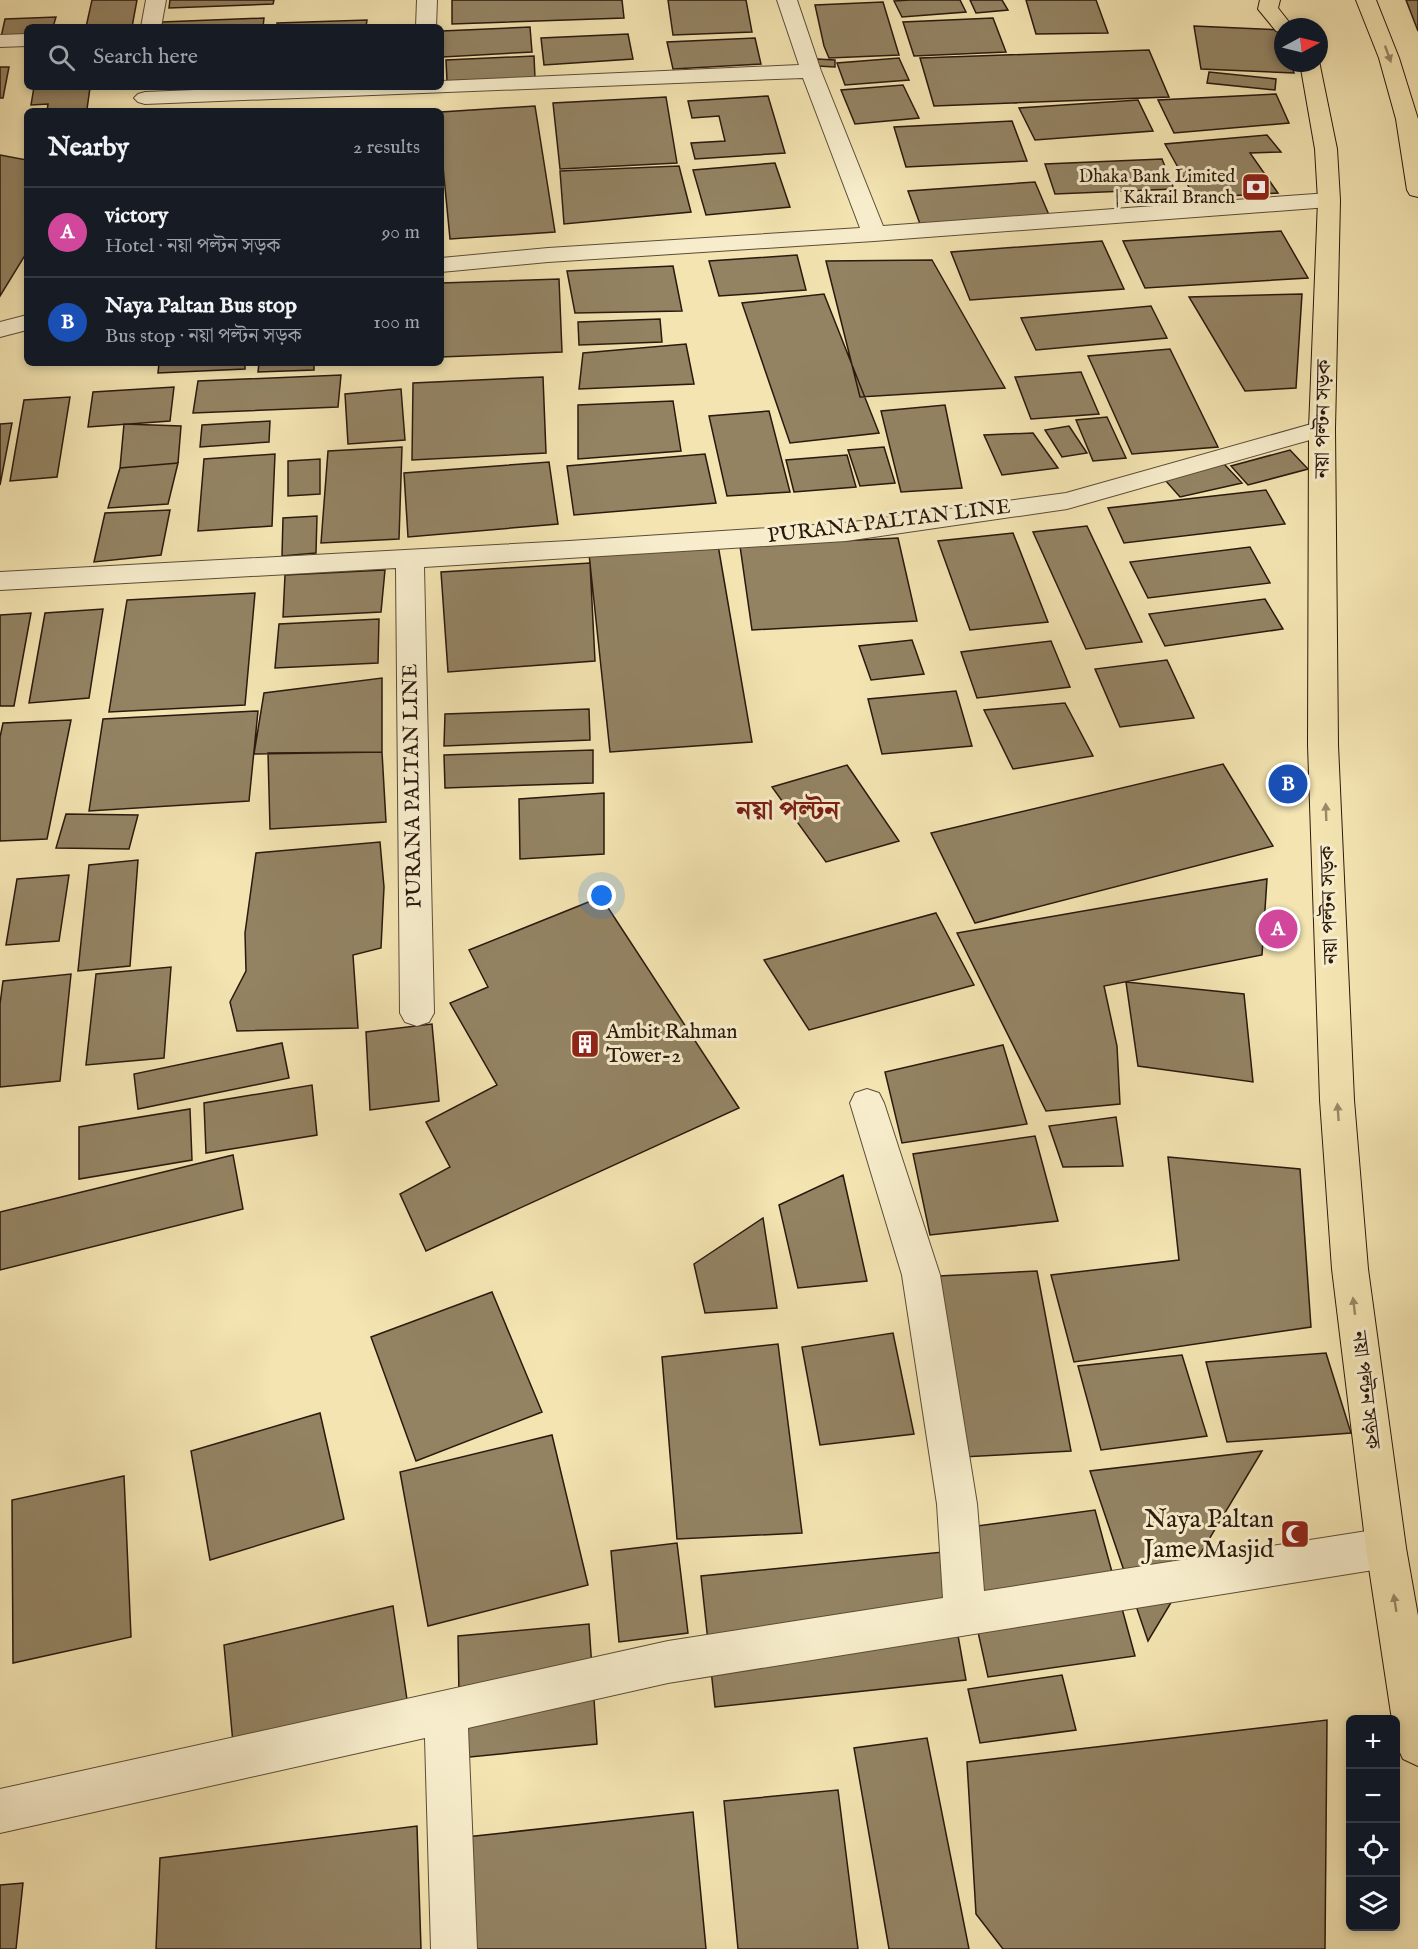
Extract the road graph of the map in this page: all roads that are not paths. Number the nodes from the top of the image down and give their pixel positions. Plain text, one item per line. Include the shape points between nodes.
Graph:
1 (156, 0) edge
2 (427, 0) edge
3 (787, 0) edge
4 (1270, 0) edge
5 (1366, 0) edge
6 (1276, 18) edge
7 (152, 24) edge
8 (426, 24) edge
9 (24, 40) edge
10 (0, 41) edge
11 (811, 71) junction
12 (1312, 72) edge
13 (444, 87) edge
14 (355, 90) edge
15 (425, 90) edge
16 (144, 99) edge
17 (427, 108) edge
18 (1418, 190) edge
19 (1329, 201) junction
20 (874, 234) junction
21 (444, 265) edge
22 (24, 323) edge
23 (0, 330) edge
24 (1322, 429) junction
25 (410, 559) junction
26 (0, 581) edge
27 (417, 1013) dead end
28 (867, 1102) dead end
29 (1386, 1548) junction
30 (965, 1615) junction
31 (446, 1711) junction
32 (1418, 1744) edge
33 (0, 1811) edge
34 (454, 1949) edge

1 - 7 street
2 - 8 street
3 - 11 street
4 - 6 main road via 1268,9
5 -> 18 main road via 1407,119
9 - 10 street
11 - 13 street
11 - 20 street
12 - 19 main road, নয়া পল্টন সড়ক via 1326,149
14 - 16 street
15 - 17 street
19 - 20 street
19 - 24 main road, নয়া পল্টন সড়ক
20 - 21 street
22 - 23 street
24 - 25 street, PURANA PALTAN LINE via 1066,501 846,532
29 -> 24 main road, নয়া পল্টন সড়ক via 1350,1269 1337,1100 1323,745
25 - 26 street, PURANA PALTAN LINE
25 - 27 street, PURANA PALTAN LINE
28 - 30 street via 921,1275 957,1504
29 - 30 street
32 -> 29 main road, নয়া পল্টন সড়ক
30 - 31 street via 668,1662
31 - 33 street
31 - 34 street

